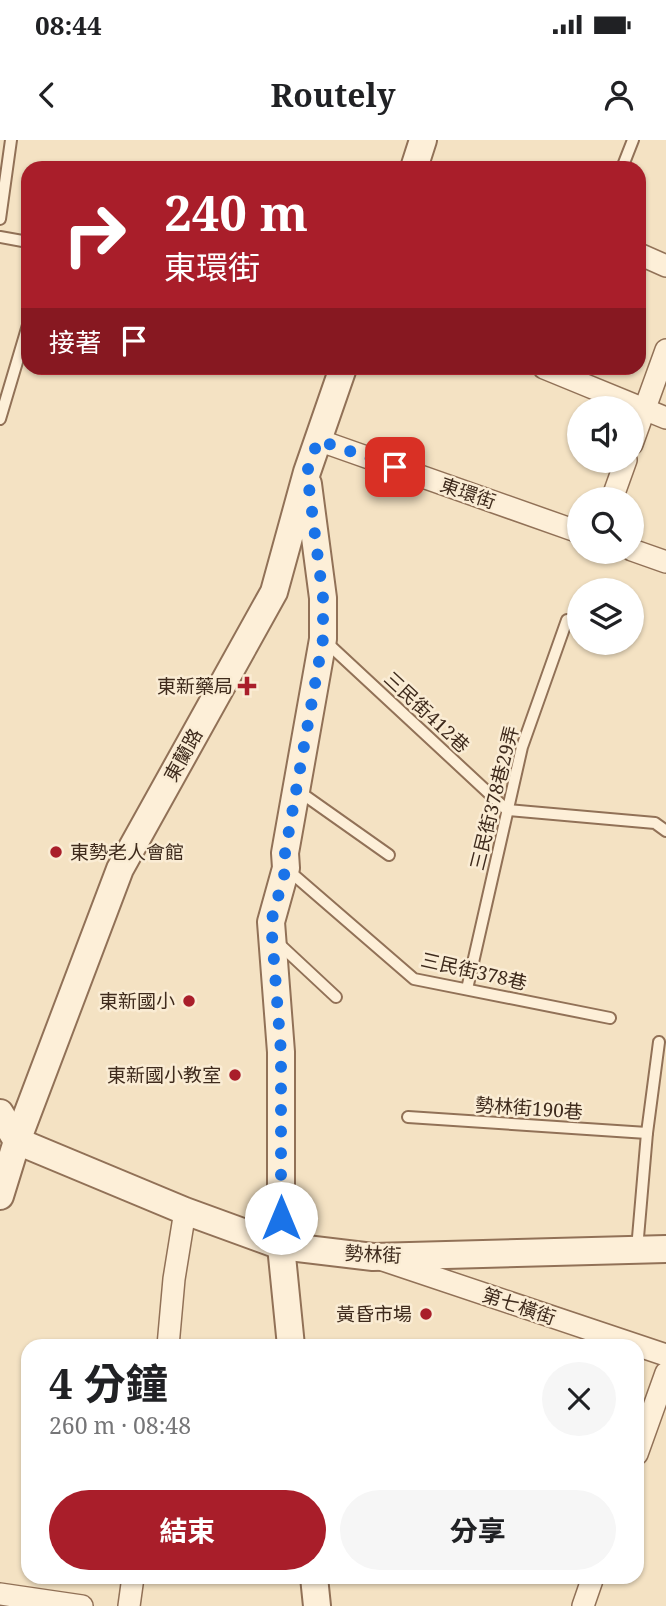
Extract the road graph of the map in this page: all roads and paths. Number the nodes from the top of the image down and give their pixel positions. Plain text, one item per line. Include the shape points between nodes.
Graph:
1 (11, 140) edge
2 (424, 140) edge
3 (633, 140) edge
4 (416, 161) edge
5 (625, 161) edge
6 (0, 219) edge
7 (0, 237) edge
8 (21, 242) edge
9 (646, 257) edge
10 (666, 266) edge
11 (21, 348) edge
12 (666, 351) edge
13 (341, 375) edge
14 (561, 375) edge
15 (645, 410) junction
16 (666, 418) edge
17 (0, 419) edge
18 (318, 440) junction
19 (307, 472) junction
20 (567, 528) edge
21 (644, 555) edge
22 (666, 562) edge
23 (567, 620) dead end
24 (323, 639) junction
25 (297, 790) junction
26 (507, 810) junction
27 (666, 831) edge
28 (388, 855) dead end
29 (286, 868) junction
30 (272, 937) junction
31 (467, 989) junction
32 (336, 997) dead end
33 (610, 1018) dead end
34 (659, 1042) dead end
35 (0, 1113) edge
36 (408, 1117) dead end
37 (647, 1133) junction
38 (17, 1142) junction
39 (0, 1196) edge
40 (185, 1211) junction
41 (281, 1246) junction
42 (637, 1248) junction
43 (666, 1249) edge
44 (373, 1257) junction
45 (169, 1339) edge
46 (290, 1339) edge
47 (618, 1339) edge
48 (644, 1348) edge
49 (666, 1355) edge
50 (666, 1373) edge
51 (644, 1434) edge
52 (132, 1584) edge
53 (315, 1584) edge
54 (591, 1584) edge
55 (0, 1594) edge
56 (82, 1606) edge
57 (128, 1606) edge
58 (317, 1606) edge
59 (583, 1606) edge

1 - 6 lane
2 - 4 street
3 - 5 lane
7 - 8 lane
9 - 10 street
11 - 17 lane
12 - 15 street
13 - 18 street, 東蘭路
14 - 15 street
15 - 16 street
18 - 19 street, 東蘭路
18 - 20 street, 東環街
19 - 24 street via 323,598
19 - 38 street, 東蘭路 via 274,592 120,869
21 - 22 street
23 - 26 lane, 三民街378巷29弄 via 522,747
24 - 25 street
24 - 26 lane, 三民街412巷
25 - 28 lane
25 - 29 street
26 - 27 lane via 655,823
26 - 31 lane, 三民街378巷29弄
29 - 30 street via 271,922
29 - 31 lane, 三民街378巷 via 414,979
30 - 32 lane
30 - 41 street via 281,1052
31 - 33 lane, 三民街378巷
34 - 37 lane
35 - 38 street
36 - 37 lane, 勢林街190巷
37 - 42 lane
38 - 39 street, 東蘭路
38 - 40 street, 勢林街
40 - 41 street, 勢林街
40 - 45 street
41 - 44 street, 勢林街
41 - 46 street
42 - 43 street, 勢林街
42 - 44 street, 勢林街
44 - 47 street, 第七橫街
48 - 49 street, 第七橫街
50 - 51 street
52 - 57 street
53 - 58 street
54 - 59 street
55 - 56 street

